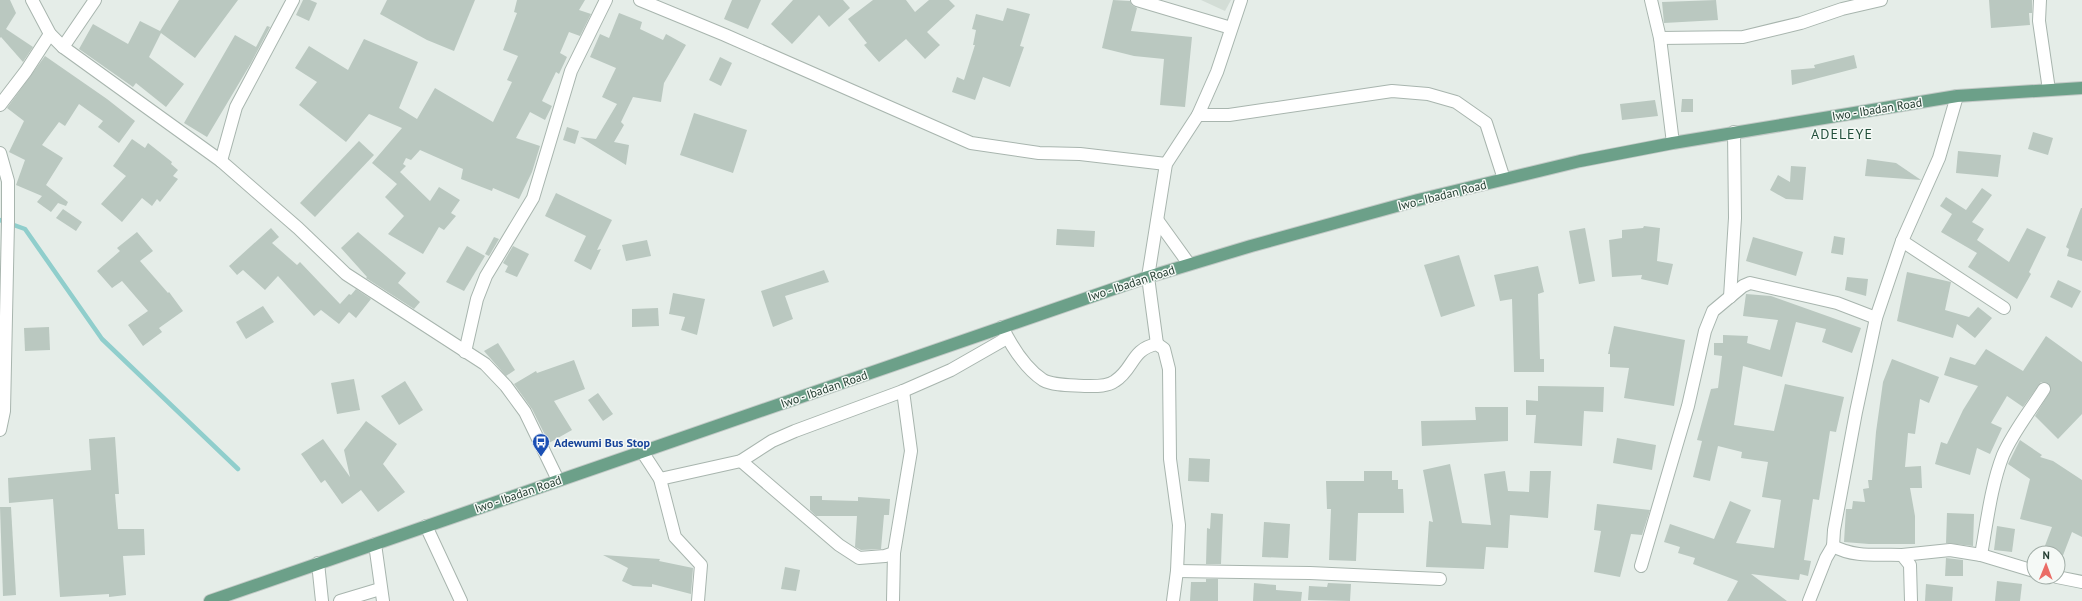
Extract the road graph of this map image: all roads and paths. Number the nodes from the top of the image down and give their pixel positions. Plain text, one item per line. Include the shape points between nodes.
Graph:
1 (32, 0) edge
2 (95, 0) edge
3 (293, 0) edge
4 (606, 0) edge
5 (640, 0) edge
6 (1137, 0) edge
7 (1241, 0) edge
8 (1651, 0) edge
9 (1881, 0) edge
10 (2040, 0) edge
11 (1231, 28) junction
12 (50, 34) junction
13 (1660, 38) junction
14 (63, 47) junction
15 (2082, 88) edge
16 (2049, 90) junction
17 (1957, 96) junction
18 (0, 104) edge
19 (1198, 115) junction
20 (1734, 132) junction
21 (1673, 143) junction
22 (0, 152) edge
23 (221, 162) junction
24 (1166, 164) junction
25 (1504, 179) junction
26 (1158, 221) junction
27 (1902, 242) junction
28 (1189, 264) junction
29 (1148, 277) junction
30 (1730, 297) junction
31 (2004, 308) dead end
32 (1876, 318) junction
33 (1002, 326) junction
34 (1008, 338) junction
35 (1156, 344) junction
36 (465, 352) junction
37 (2044, 390) dead end
38 (903, 391) junction
39 (0, 430) edge
40 (643, 453) junction
41 (741, 461) junction
42 (660, 479) junction
43 (558, 480) junction
44 (426, 526) junction
45 (375, 544) junction
46 (1833, 546) junction
47 (894, 553) junction
48 (1902, 555) junction
49 (1981, 555) junction
50 (318, 563) junction
51 (1641, 566) dead end
52 (2026, 569) edge
53 (1177, 572) junction
54 (1440, 578) dead end
55 (2066, 579) edge
56 (2082, 582) edge
57 (382, 595) edge
58 (210, 601) edge
59 (322, 601) edge
60 (340, 601) edge
61 (461, 601) edge
62 (698, 601) edge
63 (893, 601) edge
64 (1173, 601) edge
65 (1809, 601) edge
66 (1911, 601) edge

1 - 12 street
2 - 14 street
3 - 23 street via 236,108
4 - 36 street via 572,72 533,198 486,276
5 - 24 street via 971,143 1039,153 1080,154
6 - 11 street
7 - 11 street
8 - 13 street
9 - 13 street via 1743,37
10 - 16 street via 2039,21
11 - 19 street via 1217,72
12 - 14 street
12 - 18 street
13 - 21 street
14 - 23 street
15 - 16 main road, Iwo - Ibadan Road
16 - 17 main road, Iwo - Ibadan Road
17 - 20 main road, Iwo - Ibadan Road
17 - 27 street via 1939,158
19 - 24 street
19 - 25 street via 1229,114 1392,91 1428,94 1456,102 1486,123
20 - 21 main road, Iwo - Ibadan Road
20 - 30 street via 1735,218
21 - 25 main road, Iwo - Ibadan Road via 1580,160
22 - 39 street via 8,182 8,222 4,411
23 - 36 street via 346,274
24 - 26 street
25 - 28 main road, Iwo - Ibadan Road via 1418,200
26 - 28 street
26 - 29 street
27 - 31 street
27 - 32 street
28 - 29 main road, Iwo - Ibadan Road
29 - 33 main road, Iwo - Ibadan Road
29 - 35 street
30 - 32 street via 1750,283 1758,283 1837,303
30 - 51 street via 1714,311 1705,331 1688,406
32 - 46 street via 1839,497
33 - 34 street
33 - 40 main road, Iwo - Ibadan Road
34 - 35 street via 1024,362 1044,380 1066,385 1098,386 1114,382 1139,351
34 - 38 street via 951,370
35 - 53 street via 1164,349 1169,369 1170,459 1179,525
36 - 43 street via 485,364 510,391 525,412
37 - 49 street via 2003,455 1994,483
38 - 41 street via 795,430
38 - 47 street via 911,451
40 - 42 street
40 - 43 main road, Iwo - Ibadan Road
41 - 42 street
41 - 47 street via 839,545 859,558
42 - 62 street via 675,537 700,565
43 - 44 main road, Iwo - Ibadan Road
44 - 45 main road, Iwo - Ibadan Road
44 - 61 street
45 - 50 main road, Iwo - Ibadan Road
45 - 57 street
46 - 48 street via 1844,552 1865,555
46 - 65 street
47 - 63 street
48 - 49 street via 1950,550
48 - 66 street via 1910,565
49 - 52 street
50 - 58 main road, Iwo - Ibadan Road
50 - 59 street
53 - 54 street via 1310,573
53 - 64 street
55 - 56 street
57 - 60 street

